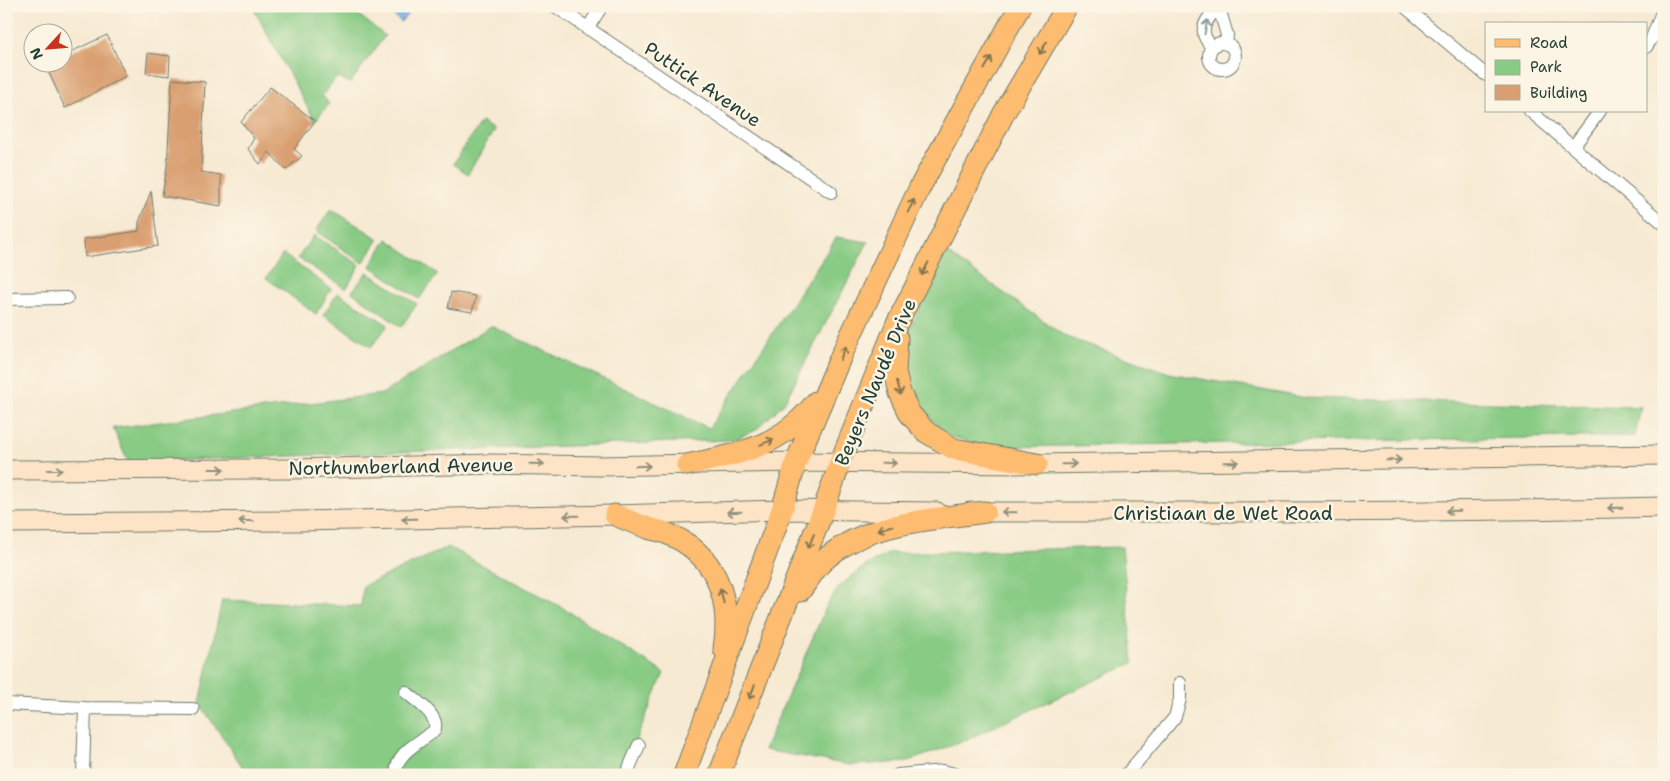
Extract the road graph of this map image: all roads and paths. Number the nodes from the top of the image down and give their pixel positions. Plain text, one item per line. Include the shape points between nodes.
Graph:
1 (555, 6) edge
2 (602, 6) edge
3 (1020, 6) edge
4 (1067, 6) edge
5 (1404, 6) edge
6 (1221, 7) edge
7 (1664, 8) edge
8 (587, 28) junction
9 (1226, 44) junction
10 (1648, 44) edge
11 (1212, 48) junction
12 (1485, 74) edge
13 (1531, 112) edge
14 (1599, 112) edge
15 (1573, 148) junction
16 (831, 192) dead end
17 (1664, 224) edge
18 (67, 298) dead end
19 (6, 299) edge
20 (897, 323) junction
21 (829, 385) junction
22 (1664, 455) edge
23 (796, 462) junction
24 (840, 463) junction
25 (1037, 464) junction
26 (687, 465) junction
27 (6, 470) edge
28 (1664, 507) edge
29 (782, 510) junction
30 (823, 511) junction
31 (984, 512) junction
32 (615, 515) junction
33 (6, 523) edge
34 (777, 628) junction
35 (720, 679) junction
36 (1180, 683) dead end
37 (406, 692) dead end
38 (6, 704) edge
39 (85, 708) junction
40 (193, 709) dead end
41 (639, 745) dead end
42 (83, 775) edge
43 (397, 775) edge
44 (626, 775) edge
45 (684, 775) edge
46 (719, 775) edge
47 (898, 775) edge
48 (958, 775) edge
49 (1126, 775) edge

1 - 8 street, Puttick Avenue
2 - 8 street
21 -> 3 main road, Beyers Naudé Drive via 920,187
4 -> 20 main road, Beyers Naudé Drive via 1004,114
5 - 12 street
6 - 9 street
11 -> 6 street via 1204,36 1204,28 1208,18
7 - 10 street
8 - 16 street, Puttick Avenue
9 - 11 street
9 - 11 street via 1233,49 1235,56 1226,68 1218,68 1212,63
13 - 15 street
14 - 15 street
15 - 17 street
18 - 19 street
20 - 24 main road, Beyers Naudé Drive
20 -> 25 main road via 895,372 900,393 910,414 926,432 954,449
21 - 23 main road, Beyers Naudé Drive
26 -> 21 main road via 724,457 776,438 807,414
25 -> 22 main road
23 - 24 main road
23 - 26 main road, Northumberland Avenue
23 - 29 main road, Beyers Naudé Drive
24 -> 25 main road
24 - 30 main road, Beyers Naudé Drive
27 -> 26 main road, Northumberland Avenue
28 -> 31 main road, Christiaan de Wet Road via 1328,512
29 - 30 main road, Christiaan de Wet Road
29 -> 32 main road
29 - 35 main road, Beyers Naudé Drive
30 - 31 main road, Christiaan de Wet Road
30 -> 34 main road, Beyers Naudé Drive
31 -> 34 main road via 890,526 861,536 819,566
32 -> 33 main road
35 -> 32 main road via 726,634 724,598 711,567 687,545 666,533
34 -> 46 main road, Beyers Naudé Drive
35 - 45 main road, Beyers Naudé Drive
36 - 49 street via 1175,717
37 - 43 street via 433,717 436,727 399,759
38 - 39 street
39 - 40 street
39 - 42 street
41 - 44 street
47 - 48 street via 943,771

